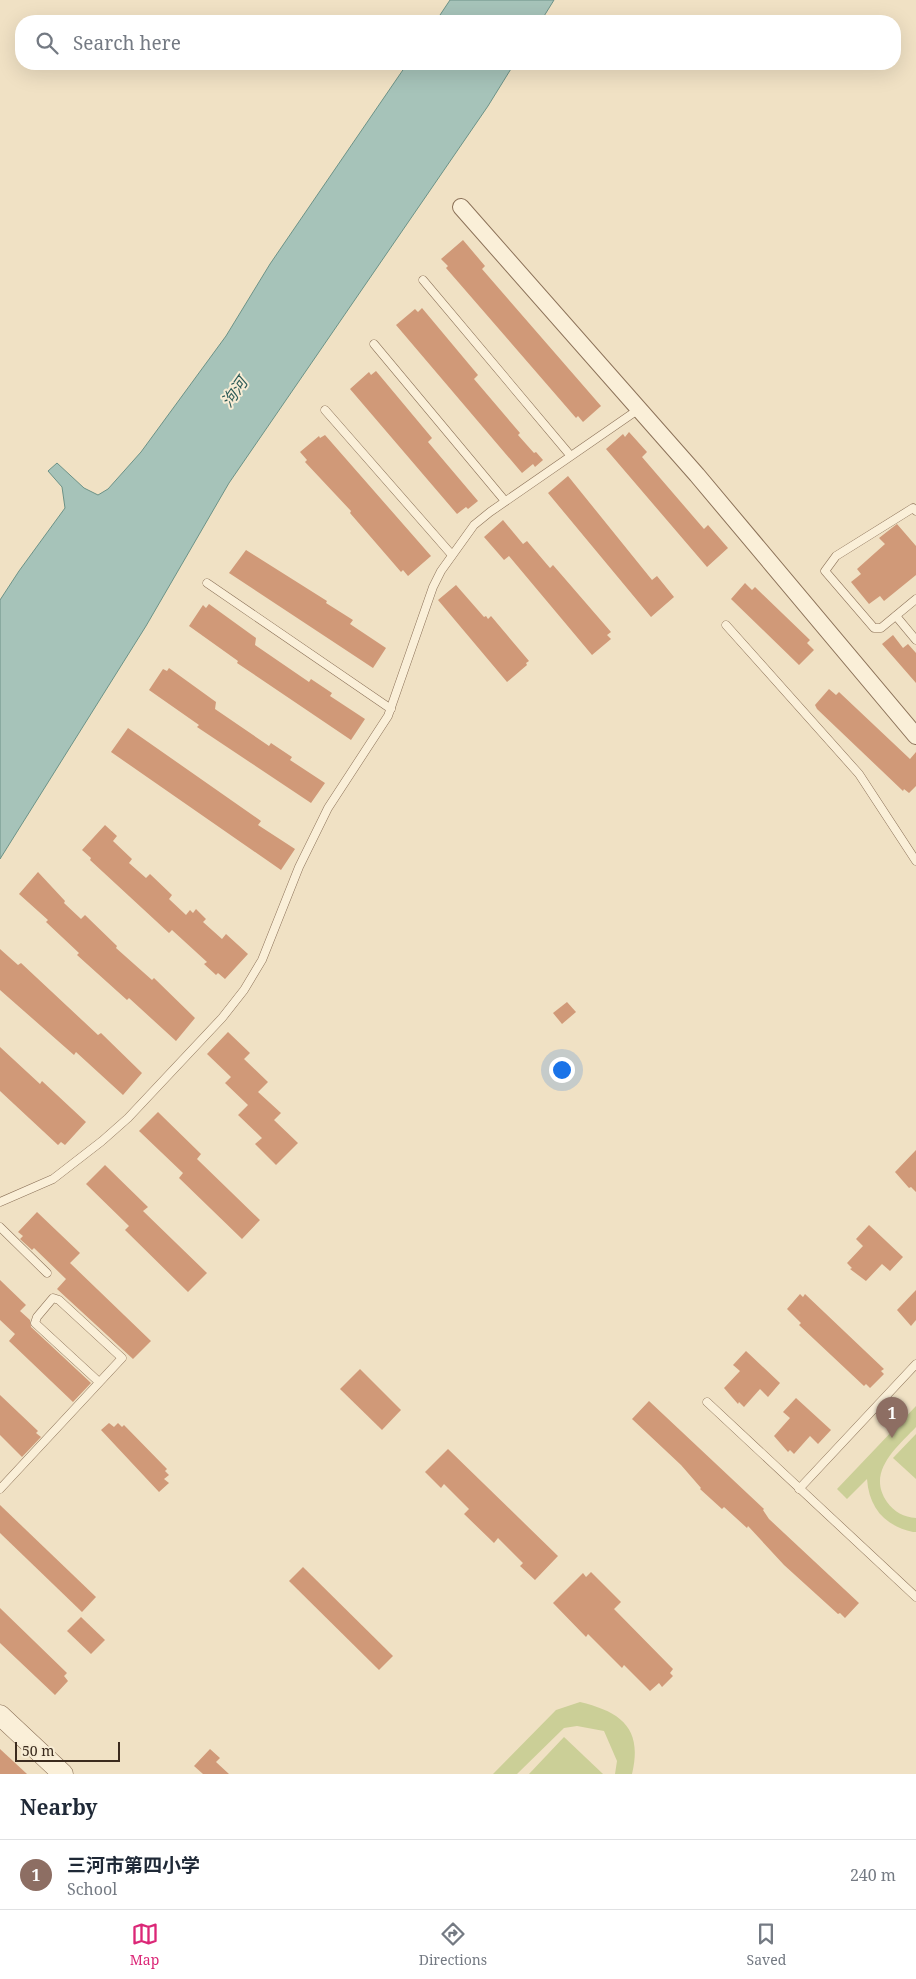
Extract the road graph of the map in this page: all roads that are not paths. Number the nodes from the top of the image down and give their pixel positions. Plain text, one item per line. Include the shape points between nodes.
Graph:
1 (461, 207) dead end
2 (423, 280) dead end
3 (374, 344) dead end
4 (639, 408) junction
5 (325, 410) dead end
6 (570, 455) junction
7 (505, 501) junction
8 (916, 512) edge
9 (452, 555) junction
10 (207, 583) dead end
11 (916, 599) edge
12 (896, 616) junction
13 (726, 625) dead end
14 (916, 640) edge
15 (391, 709) junction
16 (916, 736) edge
17 (916, 861) edge
18 (0, 1202) edge
19 (0, 1227) edge
20 (47, 1274) dead end
21 (916, 1364) edge
22 (99, 1382) junction
23 (707, 1402) dead end
24 (0, 1489) edge
25 (799, 1489) junction
26 (916, 1597) edge
27 (0, 1715) edge
28 (63, 1774) edge

1 - 4 street
2 - 6 lane
3 - 7 lane
4 - 6 lane
4 - 16 street
5 - 9 lane
6 - 7 lane
7 - 9 lane via 474,525
8 - 12 lane via 913,508 836,556 825,571 874,628 881,628
9 - 15 lane via 433,587
10 - 15 lane
11 - 12 lane
12 - 14 lane
13 - 17 lane via 859,774
15 - 18 lane via 328,808 299,867 262,960 222,1018 128,1118 102,1141 53,1179
19 - 20 lane
21 - 25 lane
22 - 22 lane via 35,1323 53,1298 122,1358
22 - 24 lane
23 - 25 lane
25 - 26 lane
27 - 28 street

